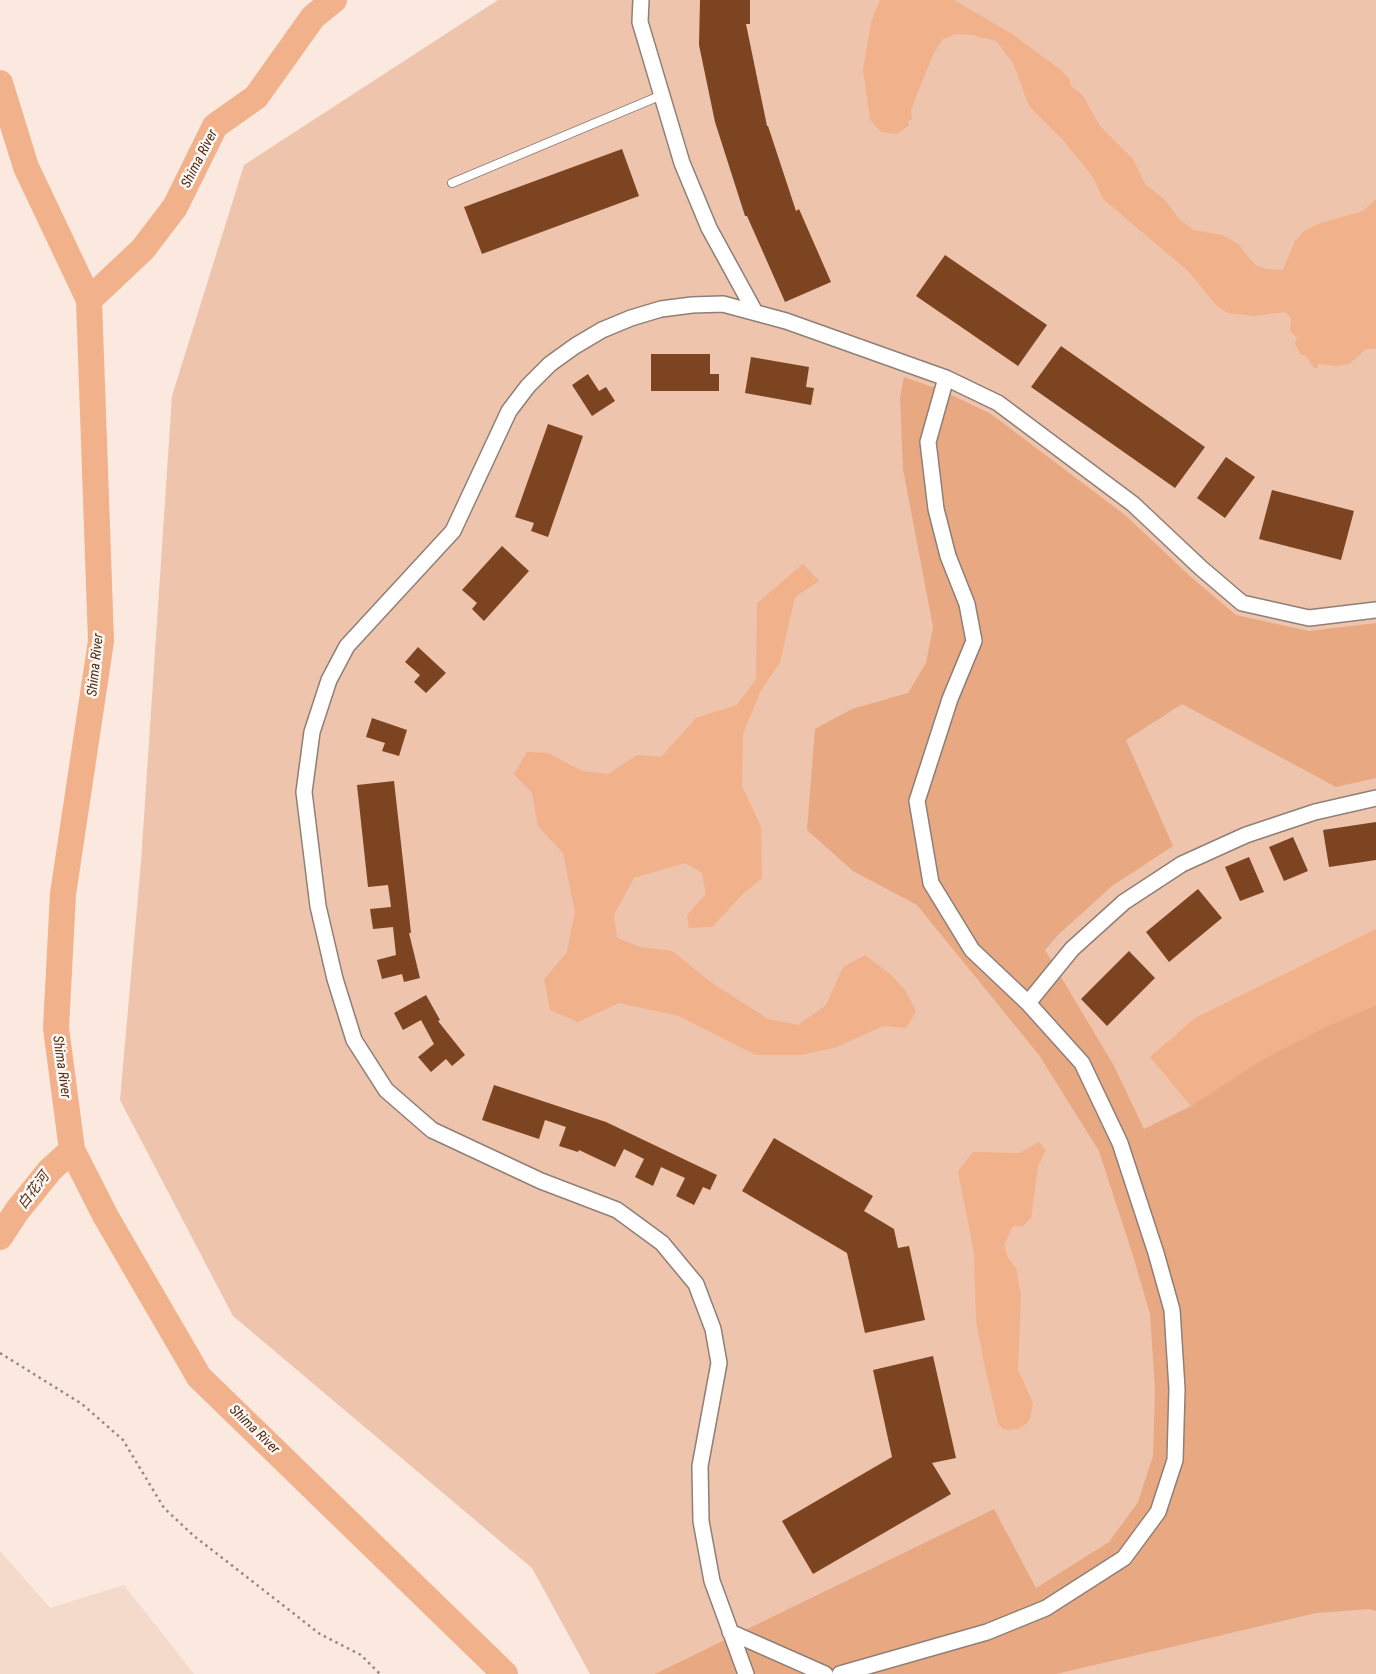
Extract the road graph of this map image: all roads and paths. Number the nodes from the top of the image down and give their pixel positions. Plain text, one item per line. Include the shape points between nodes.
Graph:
1 (641, 0) edge
2 (662, 95) junction
3 (452, 183) dead end
4 (754, 312) junction
5 (946, 378) junction
6 (1376, 610) edge
7 (1376, 798) edge
8 (1028, 1003) junction
9 (0, 1353) edge
10 (730, 1632) junction
11 (380, 1674) edge
12 (746, 1674) edge
13 (825, 1674) edge
14 (840, 1674) edge

1 - 2 street via 640,22
2 - 3 lane
2 - 4 street via 682,163 709,228
4 - 5 street
4 - 10 street via 723,304 692,305 661,309 631,318 575,346 528,386 509,411 452,531 347,646 329,680 312,732 304,792 318,906 336,979 354,1040 386,1090 432,1130 540,1181 617,1210 662,1243 696,1284 713,1329 719,1363 700,1466 701,1521 712,1581
5 - 6 street via 998,403 1133,504 1242,603 1309,618
5 - 8 street via 928,442 934,500 948,556 967,604 974,641 950,699 917,801 930,883 972,950
7 - 8 street via 1315,812 1246,835 1182,864 1124,902 1072,949
8 - 14 street via 1082,1063 1120,1143 1156,1253 1172,1310 1177,1389 1175,1460 1158,1512 1124,1558 1046,1608 987,1632
9 - 11 path via 82,1404 123,1440 164,1508 194,1536 320,1634 361,1655
10 - 12 street
10 - 13 street

